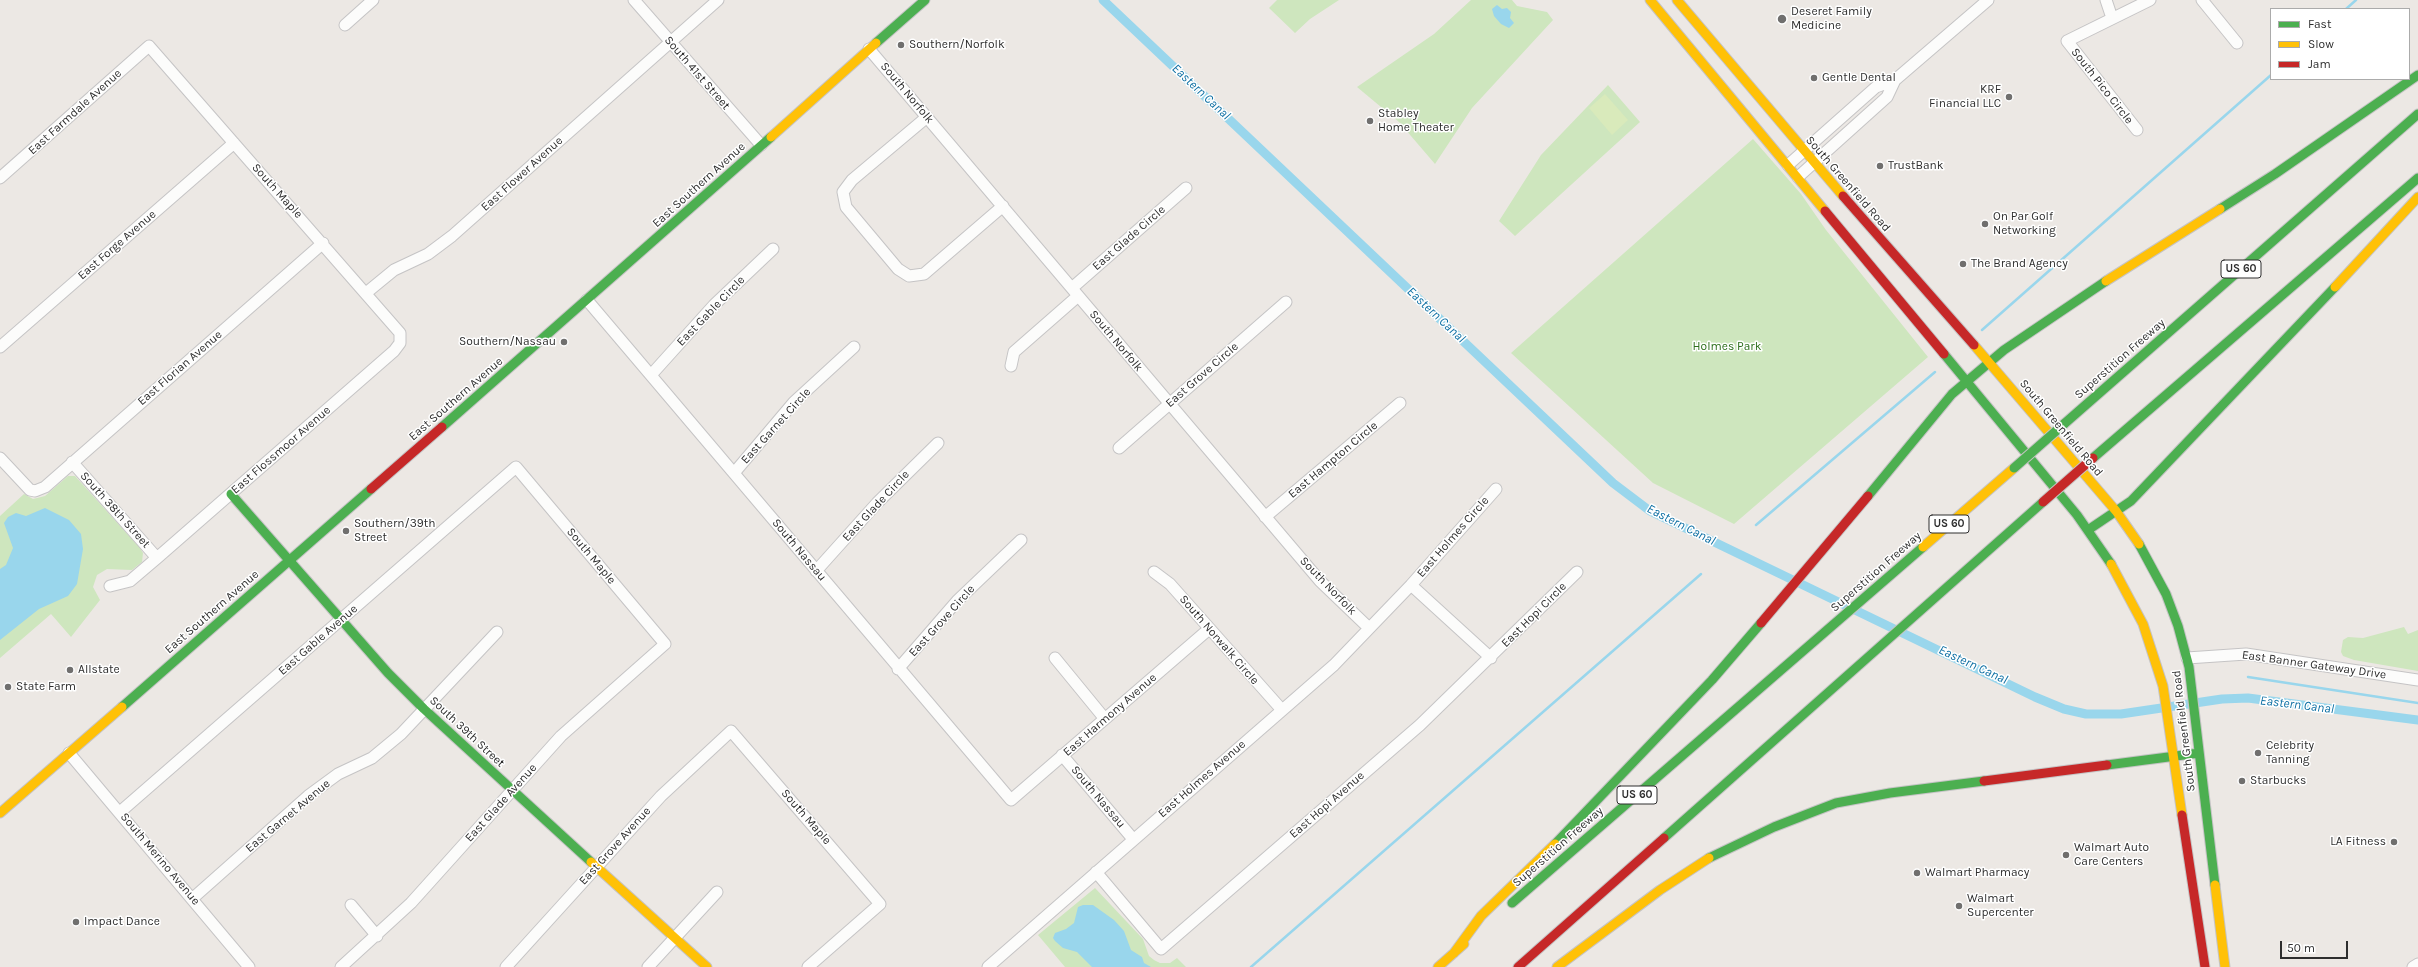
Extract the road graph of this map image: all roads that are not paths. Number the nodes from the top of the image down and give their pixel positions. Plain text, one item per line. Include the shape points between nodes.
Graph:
1 (373, 0) edge
2 (634, 0) edge
3 (718, 0) edge
4 (925, 0) edge
5 (1650, 0) edge
6 (1677, 0) edge
7 (1988, 0) edge
8 (2106, 0) edge
9 (2150, 0) edge
10 (2202, 0) edge
11 (2112, 18) junction
12 (345, 25) dead end
13 (670, 43) junction
14 (2237, 43) dead end
15 (149, 46) joint
16 (869, 49) junction
17 (2418, 75) edge
18 (1895, 80) junction
19 (2418, 114) edge
20 (927, 117) junction
21 (2137, 130) dead end
22 (234, 143) junction
23 (761, 146) junction
24 (1803, 152) junction
25 (1814, 163) junction
26 (1788, 165) junction
27 (1798, 177) junction
28 (0, 178) edge
29 (2418, 178) edge
30 (1186, 188) dead end
31 (2418, 197) edge
32 (1003, 206) junction
33 (323, 243) junction
34 (773, 249) dead end
35 (1075, 292) junction
36 (366, 293) junction
37 (588, 300) junction
38 (1286, 302) dead end
39 (401, 338) joint
40 (0, 347) edge
41 (854, 347) dead end
42 (1990, 362) junction
43 (1011, 366) dead end
44 (651, 375) junction
45 (1965, 382) junction
46 (1400, 403) dead end
47 (1169, 404) junction
48 (938, 443) dead end
49 (1119, 448) dead end
50 (0, 458) edge
51 (72, 462) junction
52 (516, 467) joint
53 (734, 473) junction
54 (1496, 489) dead end
55 (231, 494) junction
56 (2116, 511) junction
57 (1265, 517) junction
58 (2088, 530) junction
59 (1021, 540) dead end
60 (157, 558) junction
61 (289, 561) junction
62 (816, 571) junction
63 (1154, 572) dead end
64 (1577, 572) dead end
65 (1411, 585) junction
66 (110, 586) dead end
67 (342, 620) junction
68 (1368, 628) junction
69 (1209, 629) junction
70 (497, 632) dead end
71 (666, 644) joint
72 (1055, 658) dead end
73 (1491, 658) junction
74 (2187, 658) junction
75 (898, 669) junction
76 (2418, 680) edge
77 (424, 710) junction
78 (1282, 710) junction
79 (1105, 719) junction
80 (731, 731) joint
81 (69, 753) junction
82 (2199, 753) junction
83 (1062, 755) junction
84 (2174, 757) junction
85 (512, 791) junction
86 (1011, 800) joint
87 (0, 812) edge
88 (120, 812) junction
89 (1133, 839) junction
90 (596, 867) junction
91 (1096, 872) junction
92 (2194, 890) junction
93 (717, 892) dead end
94 (193, 898) junction
95 (351, 905) dead end
96 (1507, 907) dead end
97 (1489, 922) dead end
98 (377, 936) junction
99 (675, 938) junction
100 (1454, 953) junction
101 (2418, 964) edge
102 (250, 967) edge
103 (341, 967) edge
104 (506, 967) edge
105 (648, 967) edge
106 (707, 967) edge
107 (808, 967) edge
108 (988, 967) edge
109 (1438, 967) edge
110 (1518, 967) edge
111 (1557, 967) edge
112 (2205, 967) edge
113 (2214, 967) edge
114 (2225, 967) edge
115 (2413, 967) edge

1 - 12 street
2 - 13 street, South 41st Street
3 - 13 street, East Flower Avenue
4 - 16 main road, East Southern Avenue
5 - 26 main road, South Greenfield Road
6 - 24 main road, South Greenfield Road
7 - 18 street
8 - 11 street
9 - 11 street
10 - 14 street
11 - 21 street, South Pico Circle via 2066,41
13 - 23 street, South 41st Street
13 - 36 street, East Flower Avenue via 452,236 428,254 394,270
15 - 22 street, South Maple
15 - 28 street, East Farmdale Avenue
16 - 20 street, South Norfolk
16 - 23 main road, East Southern Avenue
17 - 42 main road via 2274,174 2121,271
18 - 24 street via 1876,87
18 - 25 street via 1888,97
19 - 96 main road, Superstition Freeway / US 60, bridge
20 - 32 street, South Norfolk
20 - 32 street via 852,180 843,192 846,207 898,269 909,276 924,274
22 - 33 street, South Maple
22 - 40 street, East Forge Avenue
23 - 37 main road, East Southern Avenue
24 - 25 main road, South Greenfield Road
24 - 26 street
25 - 27 street
25 - 42 main road, South Greenfield Road
26 - 27 main road, South Greenfield Road
27 - 45 main road, South Greenfield Road
29 - 110 main road, bridge via 2093,458
30 - 35 street, East Glade Circle
31 - 56 main road via 2131,501
32 - 35 street, South Norfolk
33 - 36 street, South Maple
33 - 51 street, East Florian Avenue
34 - 44 street, East Gable Circle via 714,305
35 - 43 street, East Glade Circle via 1014,352
35 - 47 street, South Norfolk
36 - 39 street, South Maple via 394,325
37 - 44 street, South Nassau
37 - 61 main road, East Southern Avenue
38 - 47 street, East Grove Circle
39 - 55 street, East Flossmoor Avenue via 394,351
41 - 53 street, East Garnet Circle via 794,402
42 - 45 main road
42 - 56 main road, South Greenfield Road
44 - 53 street, South Nassau
45 - 58 main road, South Greenfield Road
45 - 100 main road via 1952,394 1766,619 1629,768 1481,916
46 - 57 street, East Hampton Circle
47 - 49 street, East Grove Circle
47 - 57 street, South Norfolk
48 - 62 street, East Glade Circle via 877,503
50 - 51 street, East Florian Avenue via 26,487 35,491 44,487
51 - 60 street, South 38th Street
52 - 67 street, East Gable Avenue
52 - 71 street, South Maple
53 - 62 street, South Nassau
54 - 65 street, East Holmes Circle
55 - 60 street, East Flossmoor Avenue
55 - 61 main road, South 39th Street
56 - 58 main road
56 - 74 main road, South Greenfield Road via 2142,548 2166,594
57 - 68 street, South Norfolk via 1320,581
58 - 84 main road, South Greenfield Road via 2110,561 2132,602 2150,645 2163,686
59 - 75 street, East Grove Circle via 957,601
60 - 66 street, East Flossmoor Avenue via 130,581
61 - 67 main road, South 39th Street
61 - 81 main road, East Southern Avenue
62 - 75 street, South Nassau
63 - 69 street, South Norwalk Circle via 1170,584
64 - 73 street, East Hopi Circle
65 - 68 street, East Holmes Avenue
65 - 73 street
67 - 77 main road, South 39th Street
67 - 88 street, East Gable Avenue
68 - 78 street, East Holmes Avenue via 1334,665
69 - 78 street, South Norwalk Circle
69 - 79 street, East Harmony Avenue
70 - 77 street
71 - 85 street, East Glade Avenue via 578,719
72 - 79 street
73 - 91 street, East Hopi Avenue via 1420,725 1161,949
74 - 76 street, East Banner Gateway Drive via 2246,654
74 - 82 main road, South Greenfield Road
75 - 86 street, South Nassau
77 - 85 main road, South 39th Street
77 - 94 street, East Garnet Avenue via 401,734 372,758 338,774 308,796
78 - 89 street, East Holmes Avenue
79 - 83 street, East Harmony Avenue
80 - 90 street, East Grove Avenue via 661,796
80 - 107 street, South Maple via 880,904
81 - 87 main road, East Southern Avenue
81 - 88 street, South Merino Avenue
82 - 84 main road
82 - 114 main road, South Greenfield Road
83 - 86 street, East Harmony Avenue
83 - 89 street, South Nassau
84 - 92 main road, South Greenfield Road
84 - 111 main road via 1890,793 1830,806 1767,830 1712,856 1660,890
85 - 90 main road, South 39th Street
85 - 98 street, East Glade Avenue via 411,904
88 - 94 street, South Merino Avenue
89 - 91 street, East Holmes Avenue
90 - 99 main road, South 39th Street
90 - 104 street, East Grove Avenue
91 - 108 street, East Holmes Avenue
92 - 112 main road, South Greenfield Road
92 - 113 main road via 2206,919
93 - 99 street
94 - 102 street, South Merino Avenue
95 - 98 street
97 - 100 main road
98 - 103 street, East Glade Avenue
99 - 105 street
99 - 106 main road, South 39th Street
100 - 109 main road
101 - 115 street

